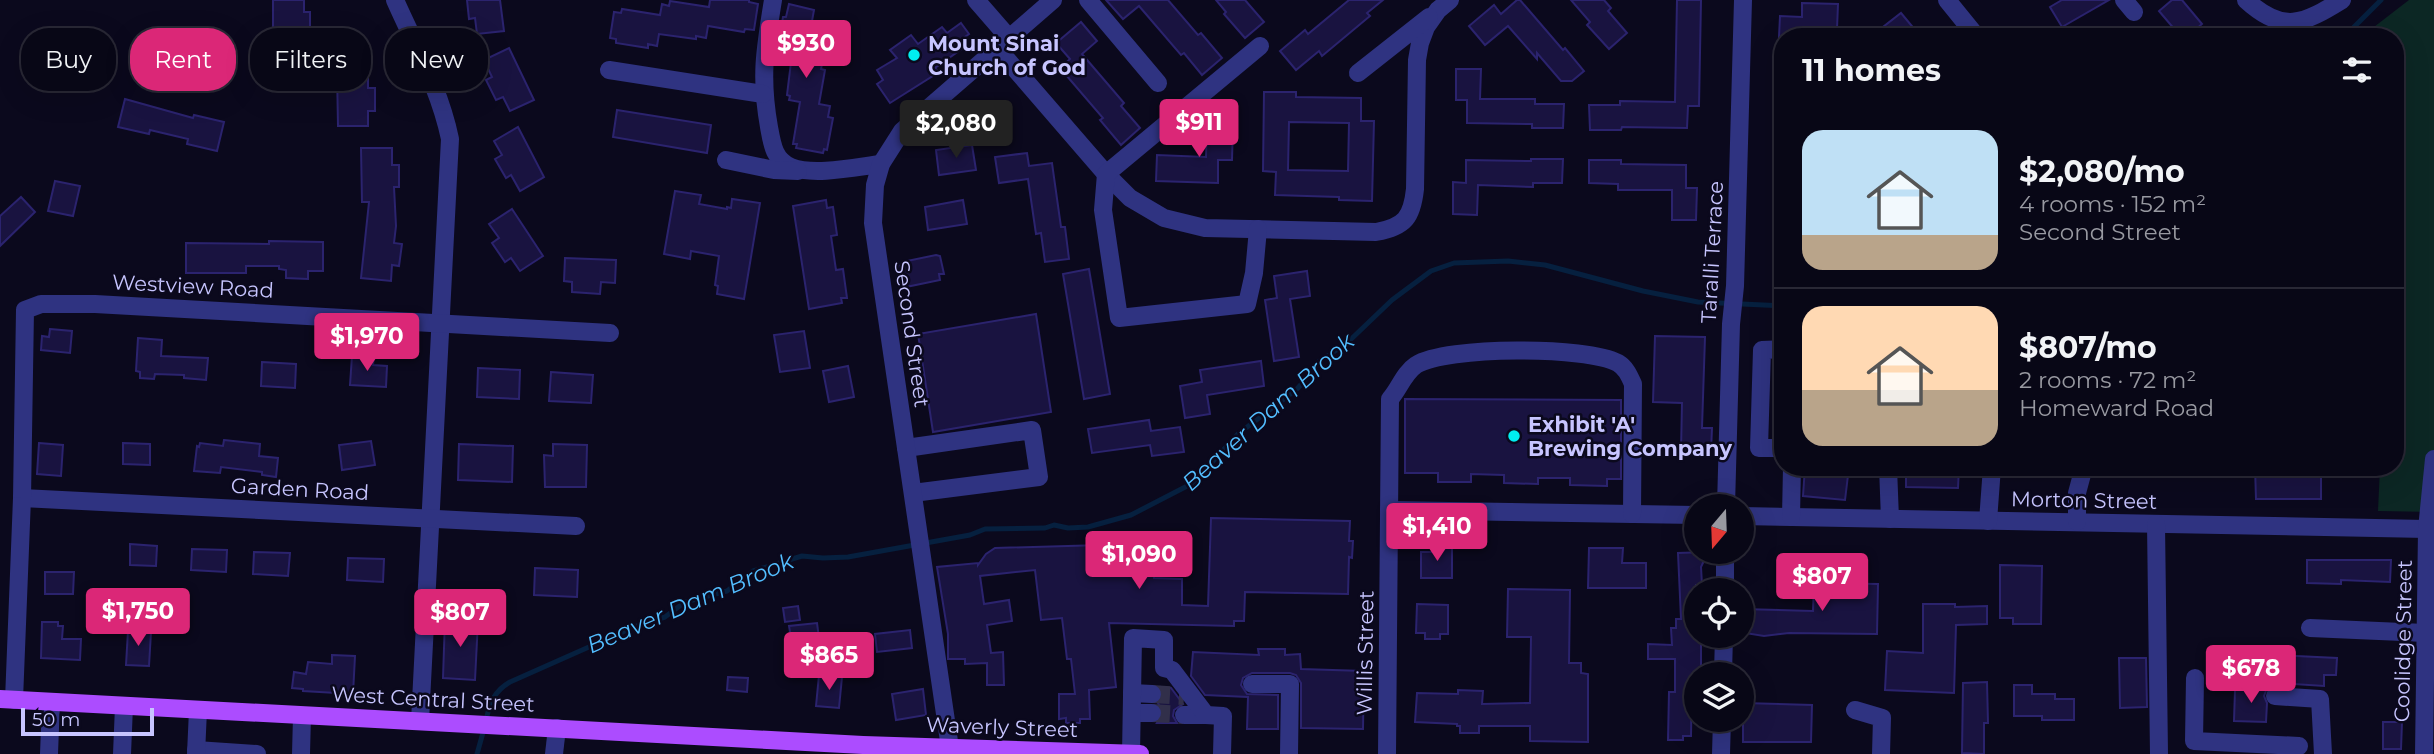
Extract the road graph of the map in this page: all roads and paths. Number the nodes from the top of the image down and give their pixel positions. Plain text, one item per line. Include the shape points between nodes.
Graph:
1 (395, 0) edge
2 (773, 0) edge
3 (976, 0) edge
4 (1053, 0) edge
5 (1088, 0) edge
6 (1743, 0) edge
7 (1947, 0) edge
8 (2246, 0) edge
9 (2342, 0) edge
10 (1444, 5) edge
11 (1970, 28) edge
12 (1003, 43) junction
13 (1260, 46) dead end
14 (609, 69) dead end
15 (1358, 73) dead end
16 (1158, 83) dead end
17 (763, 94) junction
18 (726, 160) dead end
19 (881, 164) junction
20 (805, 171) junction
21 (1106, 174) junction
22 (1258, 229) junction
23 (439, 322) junction
24 (610, 333) dead end
25 (1774, 349) edge
26 (906, 448) junction
27 (1774, 448) edge
28 (2434, 459) edge
29 (1792, 476) edge
30 (1888, 476) edge
31 (1991, 476) edge
32 (2082, 476) edge
33 (913, 493) junction
34 (1726, 494) edge
35 (22, 498) junction
36 (1390, 510) junction
37 (1632, 514) junction
38 (1684, 515) edge
39 (1754, 516) edge
40 (1791, 517) junction
41 (430, 518) junction
42 (1890, 519) junction
43 (1988, 521) junction
44 (2077, 523) junction
45 (2156, 524) junction
46 (576, 526) dead end
47 (2427, 529) junction
48 (2309, 628) dead end
49 (2425, 633) junction
50 (2430, 660) edge
51 (2195, 678) dead end
52 (1252, 684) dead end
53 (1132, 693) junction
54 (1152, 694) tunnel mouth
55 (2275, 696) dead end
56 (7, 699) edge
57 (51, 702) junction
58 (124, 706) junction
59 (198, 710) junction
60 (1855, 710) dead end
61 (1132, 713) junction
62 (1152, 713) tunnel mouth
63 (1184, 715) tunnel mouth
64 (302, 716) junction
65 (1214, 716) junction
66 (420, 721) junction
67 (557, 729) junction
68 (1722, 732) edge
69 (863, 745) joint
70 (2300, 746) dead end
71 (950, 748) junction
72 (2251, 749) edge
73 (196, 752) edge
74 (1092, 753) edge
75 (49, 754) edge
76 (122, 754) edge
77 (257, 754) edge
78 (302, 754) edge
79 (554, 754) edge
80 (1131, 754) edge
81 (1140, 754) edge
82 (1222, 754) edge
83 (1289, 754) edge
84 (1387, 754) edge
85 (1721, 754) edge
86 (1881, 754) edge
87 (2159, 754) edge
88 (2323, 754) edge
89 (2424, 754) edge

1 - 23 street via 438,95 450,139
2 - 17 street
3 - 12 street
4 - 12 street, Second Street
5 - 16 street
6 - 34 street, Taralli Terrace
7 - 11 street
8 - 9 street via 2270,18 2296,23
10 - 15 street
10 - 22 street via 1426,27 1417,60 1415,189 1413,208 1405,221 1376,232
12 - 19 street, Second Street via 902,131
12 - 21 street
13 - 21 street
14 - 17 street
17 - 20 street via 777,157
18 - 20 street
19 - 20 street
19 - 26 street, Second Street via 874,185 873,223
21 - 22 street via 1130,198 1164,218 1205,228
21 - 22 street via 1103,210 1119,318 1247,304
23 - 24 street, Westview Road
23 - 35 street, Westview Road via 95,304 41,304 25,310
23 - 41 street
25 - 27 street via 1762,349 1759,448
26 - 33 street, Second Street
26 - 33 street via 1032,430 1039,477
28 - 47 street, Coolidge Street
29 - 40 street
30 - 42 street
31 - 43 street
32 - 44 street
33 - 71 street, Second Street
35 - 41 street, Garden Road
35 - 56 street
36 - 37 street
36 - 37 street, Willis Street via 1390,399 1416,365 1466,352 1541,352 1599,356 1627,370 1634,402
36 - 84 street, Willis Street
37 - 38 street
39 - 40 street, Morton Street
40 - 42 street, Morton Street
41 - 46 street, Garden Road
41 - 66 street
42 - 43 street, Morton Street
43 - 44 street, Morton Street
44 - 45 street, Morton Street
45 - 47 street, Morton Street
45 - 87 street
47 - 49 street, Coolidge Street
48 - 49 street
49 - 50 street, Coolidge Street
50 - 89 street, Coolidge Street
51 - 72 street via 2194,741
52 - 83 street via 1290,684
53 - 54 street
53 - 61 street
53 - 65 street via 1133,638 1164,640 1164,668 1172,670 1188,696
55 - 88 street via 2320,699
56 - 57 main road, West Central Street
57 - 58 main road, West Central Street
57 - 75 street
58 - 59 main road, West Central Street
58 - 76 street
59 - 64 main road, West Central Street
59 - 73 street
60 - 86 street via 1882,718
61 - 62 street
61 - 80 street
63 - 65 street
64 - 66 main road, West Central Street
64 - 78 street
65 - 82 street
66 - 67 main road, West Central Street
67 - 69 main road, West Central Street
67 - 79 street
68 - 85 street
69 - 71 main road, Waverly Street
70 - 72 street
71 - 74 main road, Waverly Street
73 - 77 street
74 - 80 main road, Waverly Street
80 - 81 main road, Waverly Street

